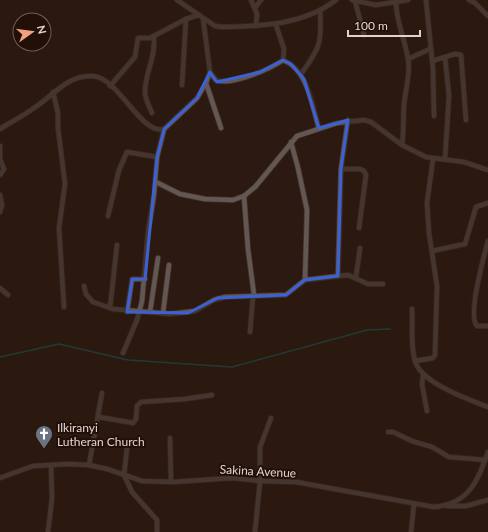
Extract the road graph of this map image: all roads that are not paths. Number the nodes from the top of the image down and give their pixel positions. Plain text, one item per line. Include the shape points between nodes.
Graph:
1 (177, 0) edge
2 (251, 0) edge
3 (261, 0) edge
4 (336, 0) edge
5 (354, 0) edge
6 (382, 0) edge
7 (408, 0) edge
8 (426, 0) edge
9 (470, 0) edge
10 (396, 2) junction
11 (376, 4) junction
12 (255, 8) junction
13 (320, 10) junction
14 (201, 16) junction
15 (488, 16) edge
16 (186, 19) junction
17 (276, 25) junction
18 (256, 26) junction
19 (364, 35) dead end
20 (154, 36) junction
21 (430, 49) junction
22 (445, 57) junction
23 (408, 59) junction
24 (283, 60) junction
25 (432, 61) junction
26 (210, 72) junction
27 (301, 74) junction
28 (206, 83) junction
29 (182, 85) dead end
30 (110, 86) junction
31 (53, 92) junction
32 (152, 113) dead end
33 (434, 116) dead end
34 (348, 120) junction
35 (466, 120) dead end
36 (221, 128) dead end
37 (319, 128) junction
38 (0, 129) edge
39 (164, 129) junction
40 (291, 142) junction
41 (402, 145) junction
42 (0, 146) edge
43 (157, 157) junction
44 (444, 159) junction
45 (433, 160) junction
46 (341, 169) junction
47 (488, 170) edge
48 (0, 175) edge
49 (156, 182) junction
50 (0, 195) edge
51 (244, 196) junction
52 (488, 203) edge
53 (0, 212) edge
54 (108, 216) dead end
55 (360, 228) dead end
56 (488, 241) edge
57 (117, 245) dead end
58 (360, 248) dead end
59 (432, 251) junction
60 (158, 258) dead end
61 (169, 265) dead end
62 (338, 276) junction
63 (356, 277) junction
64 (145, 279) junction
65 (305, 280) junction
66 (383, 284) dead end
67 (84, 286) dead end
68 (0, 288) edge
69 (8, 295) dead end
70 (254, 295) junction
71 (64, 307) dead end
72 (110, 308) junction
73 (412, 309) dead end
74 (127, 312) junction
75 (140, 312) junction
76 (150, 312) junction
77 (163, 313) junction
78 (488, 326) edge
79 (250, 332) dead end
80 (123, 353) dead end
81 (415, 361) junction
82 (423, 376) junction
83 (102, 393) dead end
84 (212, 394) dead end
85 (488, 407) edge
86 (427, 411) dead end
87 (99, 416) junction
88 (270, 418) dead end
89 (388, 432) dead end
90 (170, 438) dead end
91 (127, 448) dead end
92 (488, 452) edge
93 (485, 460) junction
94 (51, 465) junction
95 (89, 465) junction
96 (124, 475) junction
97 (0, 478) edge
98 (260, 481) junction
99 (171, 482) junction
100 (488, 500) edge
101 (414, 504) junction
102 (445, 506) junction
103 (48, 532) edge
104 (156, 532) edge
105 (255, 532) edge
106 (411, 532) edge

1 - 14 street
2 - 12 street
3 - 12 street
4 - 13 street via 329,7
5 - 11 street
5 - 19 street
6 - 11 street
7 - 10 street
8 - 21 street
9 - 15 street
10 - 11 street
10 - 23 street via 396,14
12 - 18 street
13 - 17 street
13 - 27 street via 320,43
14 - 16 street
14 - 18 street via 215,26
14 - 26 street
16 - 20 street
16 - 29 street
17 - 18 street
17 - 24 street via 284,49
20 - 30 street via 138,38 135,57
20 - 32 street via 154,54 146,79 145,93
21 - 23 street
21 - 25 street
22 - 25 street
22 - 35 street via 461,55
22 - 44 street via 449,96
23 - 41 street
24 - 26 street via 260,72 226,81 216,80
24 - 27 street
25 - 33 street
26 - 28 street
27 - 37 street
28 - 36 street
28 - 39 street via 197,98
30 - 31 street via 98,77 92,76 64,84
30 - 39 street via 147,123 156,129
31 - 38 street via 34,108
31 - 71 street via 57,106 65,180 59,228
34 - 37 street
34 - 41 street via 371,122
34 - 46 street
37 - 40 street via 297,136
39 - 43 street
40 - 51 street via 255,187
40 - 65 street via 306,203
41 - 45 street
42 - 48 street via 0,160 4,169
43 - 49 street
43 - 54 street via 127,152 119,170
44 - 45 street
44 - 47 street
45 - 59 street via 427,203 428,233
46 - 55 street via 360,169 366,175
46 - 62 street
49 - 51 street via 180,194 206,199 224,201
49 - 64 street via 148,232
50 - 53 street
51 - 70 street
52 - 59 street via 476,207 465,244
56 - 78 street via 475,295 473,316 474,324
57 - 72 street
58 - 63 street
59 - 81 street via 436,286 435,355 433,358
60 - 76 street
61 - 77 street
62 - 63 street via 348,274
62 - 65 street
63 - 66 street via 368,284
64 - 74 street via 132,279
64 - 75 street
65 - 70 street via 288,295
67 - 72 street via 86,294 93,302
68 - 69 street
70 - 77 street via 218,298 194,311
70 - 79 street
72 - 74 street
73 - 81 street
74 - 75 street
75 - 76 street
75 - 80 street
76 - 77 street
81 - 82 street
82 - 85 street via 458,395
82 - 86 street
83 - 87 street
84 - 87 street via 142,402 137,406 136,419 133,423
87 - 95 street
88 - 98 street via 260,448
89 - 93 street via 432,447 449,457
90 - 99 street
91 - 96 street
92 - 93 street, Sakina Avenue
93 - 102 street, Sakina Avenue via 478,480 471,490 464,497
94 - 95 street, Sakina Avenue
94 - 97 street, Sakina Avenue via 29,467
94 - 103 street via 52,498
95 - 96 street, Sakina Avenue
96 - 99 street, Sakina Avenue via 142,481
96 - 104 street via 132,492 157,520
98 - 99 street, Sakina Avenue via 232,478
98 - 101 street, Sakina Avenue via 296,482
98 - 105 street
100 - 102 street via 466,506
101 - 102 street, Sakina Avenue
101 - 106 street

